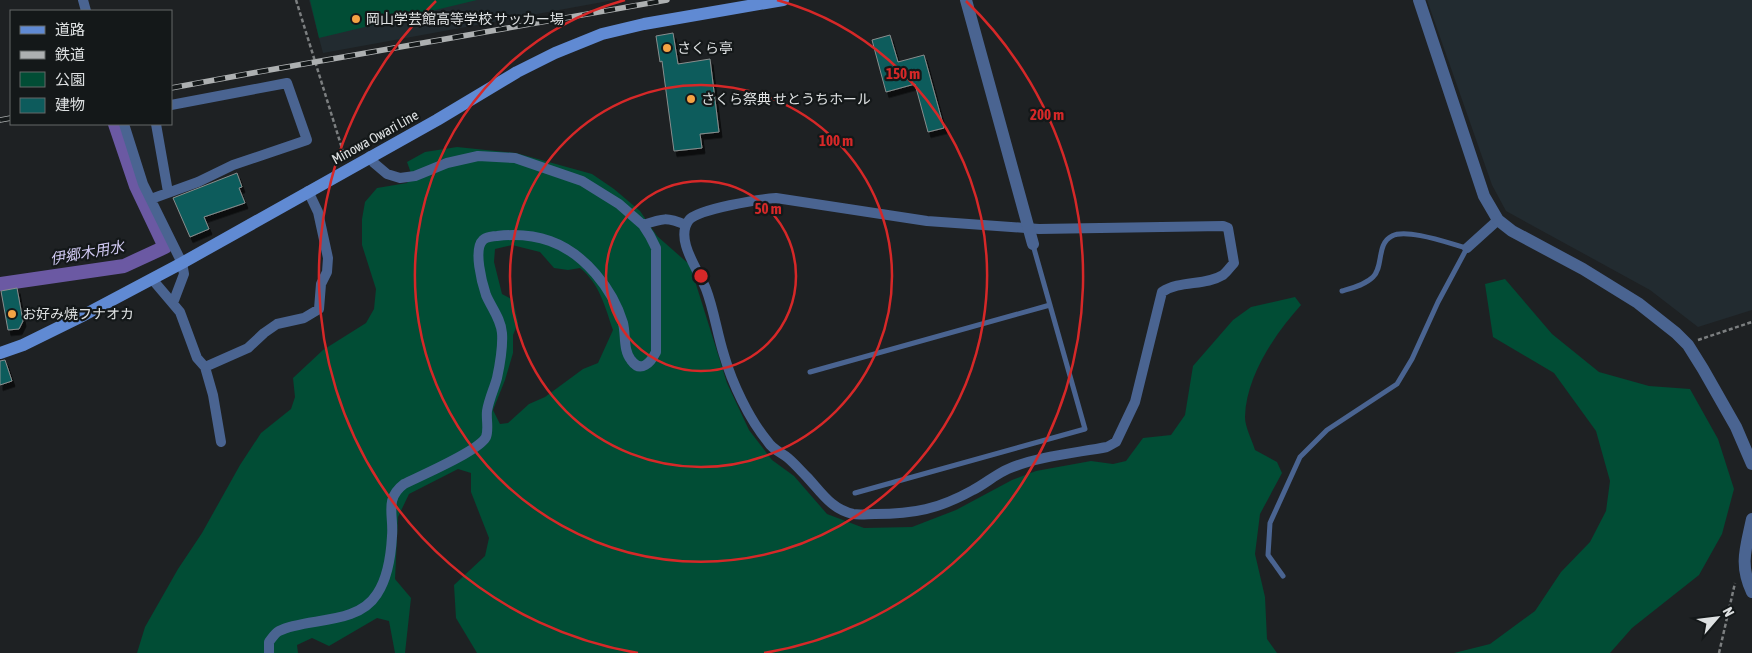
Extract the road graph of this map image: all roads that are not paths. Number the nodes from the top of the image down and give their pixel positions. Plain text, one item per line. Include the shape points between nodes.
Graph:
1 (783, 0) edge
2 (966, 0) edge
3 (1419, 0) edge
4 (172, 105) edge
5 (124, 125) edge
6 (156, 125) edge
7 (370, 156) junction
8 (168, 192) junction
9 (308, 192) junction
10 (150, 199) junction
11 (1498, 220) junction
12 (643, 225) junction
13 (686, 225) junction
14 (1028, 227) junction
15 (1033, 244) joint
16 (1467, 248) junction
17 (182, 263) junction
18 (152, 279) junction
19 (1342, 291) dead end
20 (173, 303) junction
21 (1050, 305) junction
22 (0, 352) edge
23 (205, 367) junction
24 (810, 372) dead end
25 (221, 442) dead end
26 (1752, 464) edge
27 (855, 493) dead end
28 (1752, 519) edge
29 (1283, 576) dead end
30 (1752, 592) edge
31 (269, 653) edge

1 - 7 main road, Minowa Owari Line via 602,34 517,72
2 - 14 street
3 - 11 street via 1484,196
4 - 8 street via 287,83 307,140 233,165
5 - 10 street
6 - 8 street
7 - 9 main road, Minowa Owari Line
7 - 12 street via 387,174 400,178 478,156 515,158 582,181 619,204
8 - 10 street
9 - 17 main road, Minowa Owari Line
9 - 23 street via 318,212 328,258 319,309 304,318 277,324 248,348
10 - 17 street
11 - 16 street
11 - 26 street via 1638,302 1676,333 1688,345 1736,427
12 - 13 street via 671,219
12 - 31 street via 656,248 656,352 650,363 644,366 631,360 614,300 586,264 564,248 533,237 512,234 483,240 478,257 482,278 502,331 497,377 487,412 486,437 480,445 396,490 391,503 389,564 372,600 346,615 277,631 268,642
13 - 14 street via 690,218 702,212 776,198 927,221
13 - 14 street via 684,237 689,255 706,290 724,356 750,415 774,450 788,458 826,500 853,514 928,510 973,490 1006,469 1107,447 1116,442 1135,402 1162,292 1170,287 1214,279 1225,274 1234,263 1228,228 1223,226
14 - 15 street
15 - 21 lane
16 - 19 lane via 1409,234 1392,236 1382,246 1374,276 1365,283
16 - 29 lane via 1397,384 1327,430 1300,457 1270,523 1268,555
17 - 18 main road, Minowa Owari Line
17 - 20 street via 184,274
18 - 20 street
18 - 22 main road, Minowa Owari Line via 84,316 23,345
20 - 23 street via 180,312 197,358
21 - 24 lane
21 - 27 lane via 1085,428
23 - 25 street
28 - 30 street via 1744,567

